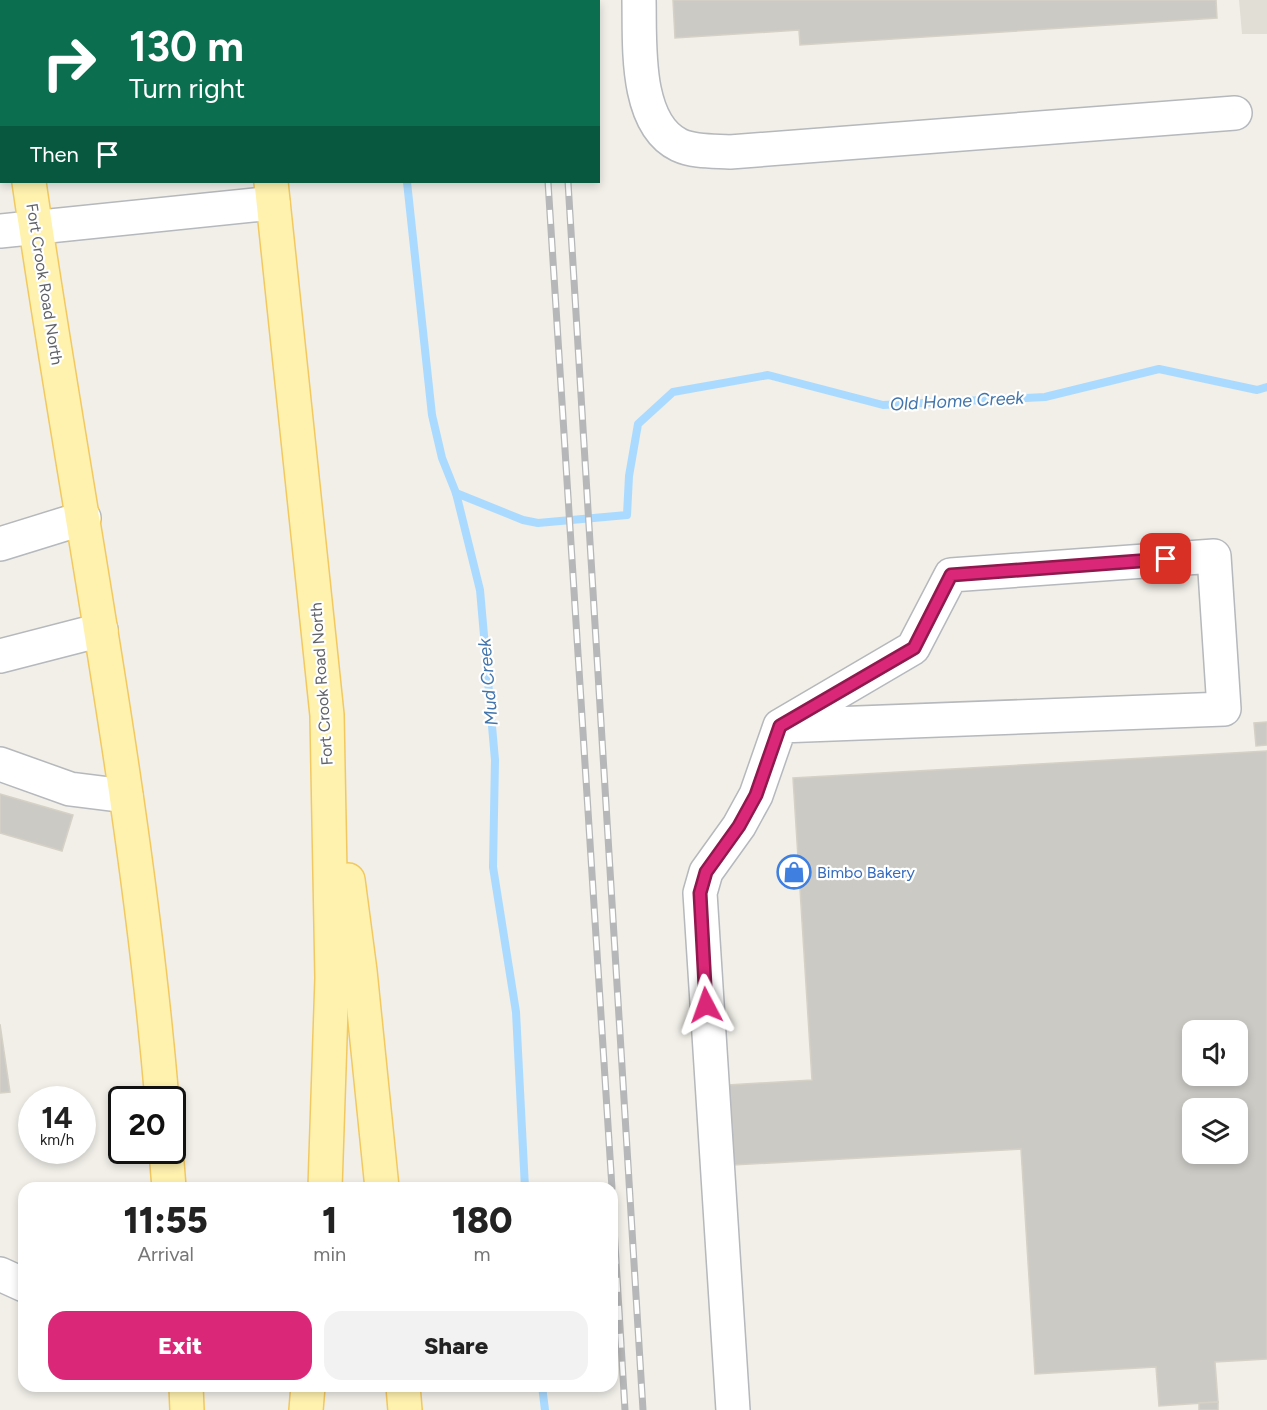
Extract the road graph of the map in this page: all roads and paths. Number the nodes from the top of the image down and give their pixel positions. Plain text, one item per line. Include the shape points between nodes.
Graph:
1 (639, 0) edge
2 (1235, 113) dead end
3 (29, 183) edge
4 (272, 192) edge
5 (36, 228) junction
6 (0, 231) edge
7 (84, 518) junction
8 (0, 544) edge
9 (101, 630) junction
10 (0, 656) edge
11 (327, 715) junction
12 (780, 726) junction
13 (0, 764) edge
14 (126, 796) junction
15 (161, 1086) edge
16 (167, 1164) edge
17 (169, 1182) edge
18 (325, 1182) edge
19 (381, 1182) edge
20 (0, 1274) edge
21 (18, 1282) edge
22 (186, 1392) edge
23 (308, 1392) edge
24 (404, 1392) edge
25 (187, 1410) edge
26 (306, 1410) edge
27 (405, 1410) edge
28 (733, 1410) edge

1 - 2 street via 642,74 652,114 663,132 679,145 701,151 730,152
3 - 5 main road, Fort Crook Road North
4 - 5 street
4 - 11 main road, Fort Crook Road North
5 - 6 street
5 - 7 main road, Fort Crook Road North
7 - 8 street
7 - 9 main road, Fort Crook Road North
9 - 10 street
9 - 14 main road, Fort Crook Road North
11 - 18 main road, Fort Crook Road North via 332,978
11 - 19 main road via 360,970
12 - 12 street via 914,648 951,575 1214,556 1224,709
12 - 28 street via 756,795 706,872 700,893
13 - 14 street via 70,789
14 - 15 main road, Fort Crook Road North via 152,980
16 - 17 main road
20 - 21 street
22 - 25 main road
23 - 26 main road
24 - 27 main road

